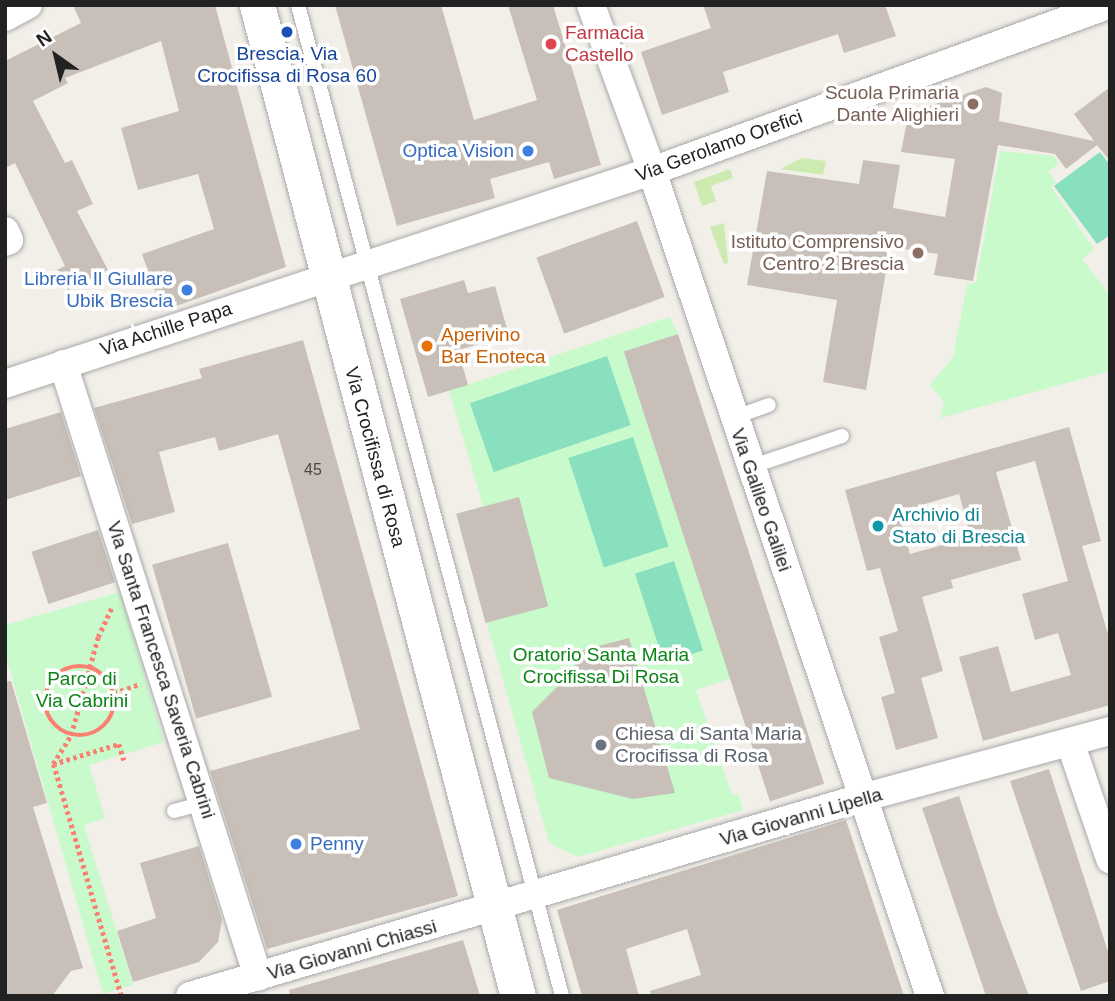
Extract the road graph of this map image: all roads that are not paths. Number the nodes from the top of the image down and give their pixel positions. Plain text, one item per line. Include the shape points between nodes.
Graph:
1 (28, 5) edge
2 (257, 5) edge
3 (298, 5) edge
4 (591, 5) edge
5 (1108, 5) edge
6 (5, 17) edge
7 (652, 171) junction
8 (5, 232) edge
9 (5, 242) edge
10 (366, 263) junction
11 (327, 275) junction
12 (63, 364) junction
13 (5, 384) edge
14 (769, 405) dead end
15 (733, 418) junction
16 (842, 436) dead end
17 (750, 467) junction
18 (1110, 730) edge
19 (1070, 742) junction
20 (861, 798) junction
21 (203, 803) junction
22 (174, 811) dead end
23 (1110, 859) edge
24 (534, 895) junction
25 (494, 908) junction
26 (258, 977) junction
27 (204, 994) edge
28 (518, 996) edge
29 (562, 996) edge
30 (930, 996) edge

1 - 6 street
2 - 11 street, Via Crocifissa di Rosa
3 - 10 lane
4 - 7 street, Via Galileo Galilei
5 - 7 street, Via Gerolamo Orefici
7 - 10 street, Via Gerolamo Orefici
7 - 15 street, Via Galileo Galilei
8 - 9 street via 9,240
10 - 11 street, Via Gerolamo Orefici
10 - 24 lane
11 - 12 street, Via Achille Papa
11 - 25 street, Via Crocifissa di Rosa
12 - 13 street, Via Achille Papa
12 - 21 street, Via Santa Francesca Saveria Cabrini
14 - 15 lane
15 - 17 street, Via Galileo Galilei
16 - 17 lane
17 - 20 street, Via Galileo Galilei
18 - 19 street, Via Giovanni Lipella
19 - 20 street, Via Giovanni Lipella
19 - 23 street
20 - 24 street, Via Giovanni Lipella
20 - 30 street, Via Galileo Galilei
21 - 22 lane
21 - 26 street, Via Santa Francesca Saveria Cabrini
24 - 25 street, Via Giovanni Lipella
24 - 29 lane
25 - 26 street, Via Giovanni Chiassi
25 - 28 street, Via Crocifissa di Rosa
26 - 27 street, Via Giovanni Chiassi

